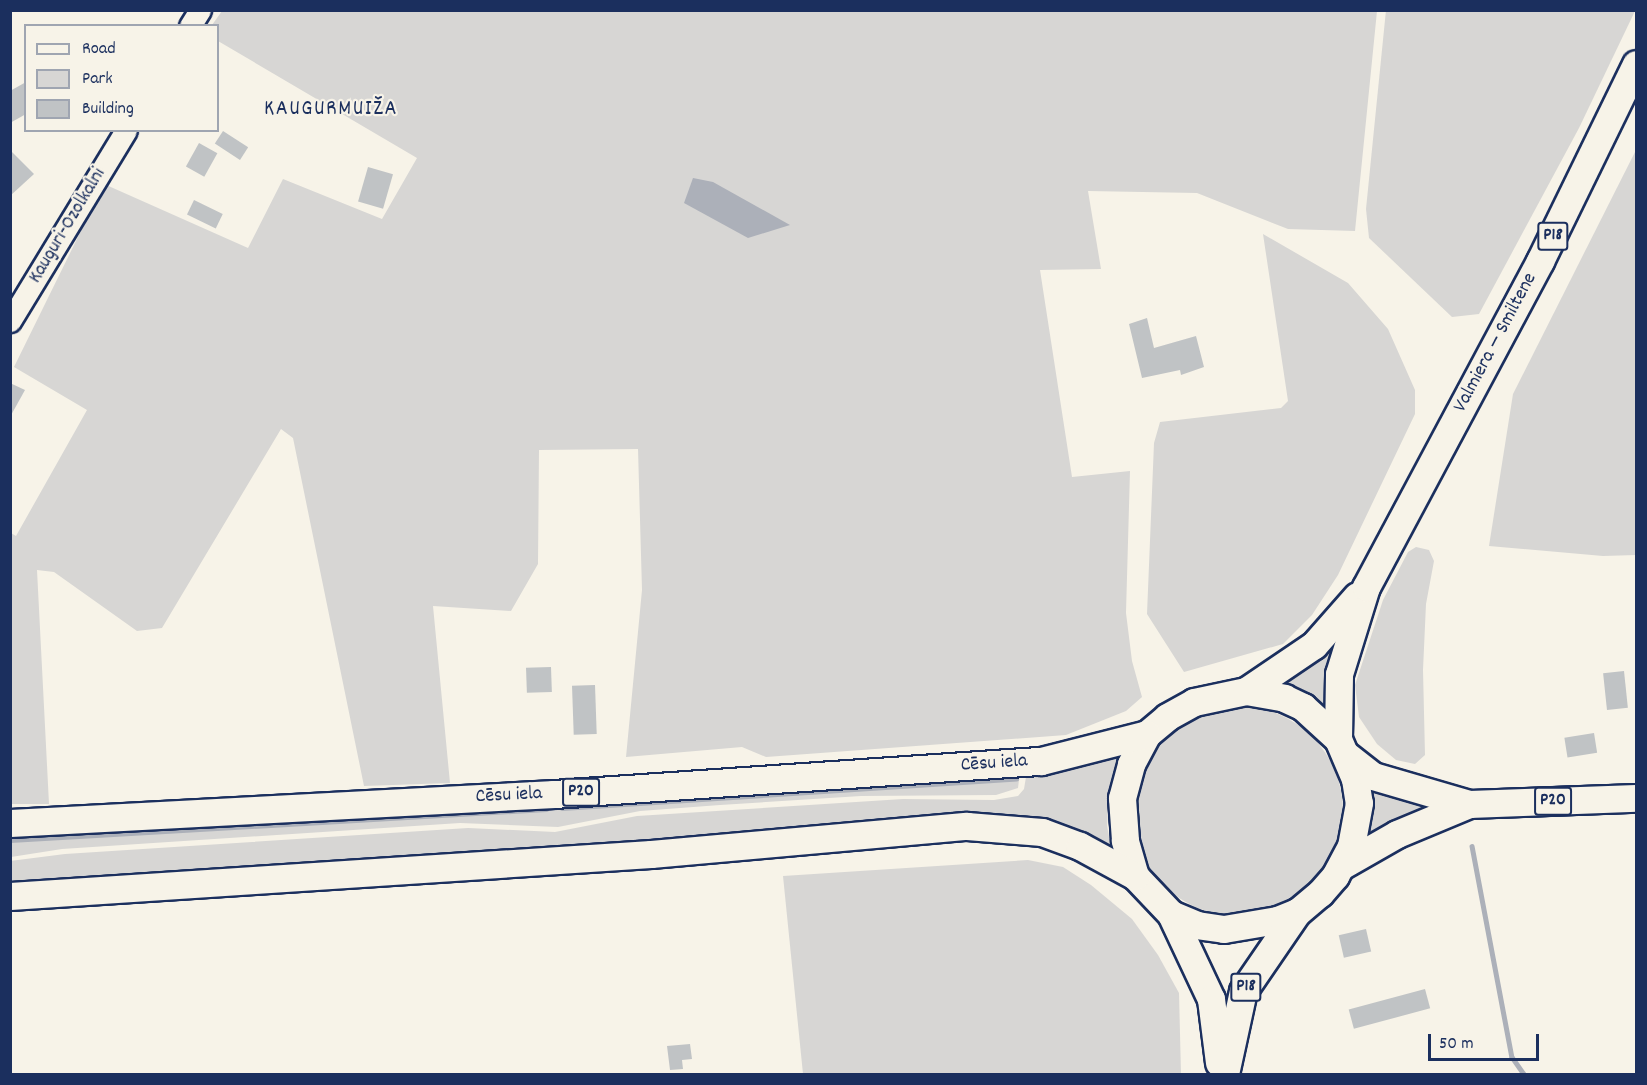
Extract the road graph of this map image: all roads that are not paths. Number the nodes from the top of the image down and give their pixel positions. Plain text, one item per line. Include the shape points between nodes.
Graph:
1 (200, 10) edge
2 (191, 24) edge
3 (1636, 64) edge
4 (125, 132) edge
5 (10, 321) edge
6 (1366, 587) junction
7 (1246, 691) junction
8 (1147, 734) junction
9 (1341, 747) junction
10 (1636, 798) edge
11 (1469, 804) junction
12 (10, 823) edge
13 (1341, 866) junction
14 (1135, 876) junction
15 (10, 896) edge
16 (1297, 912) junction
17 (1171, 914) junction
18 (1220, 1074) edge
19 (1225, 1074) edge

1 - 2 street
3 - 6 main road, Valmiera — Smiltene / P18 via 1540,261
4 - 5 street, Kauguri-Ozolkalni
6 - 7 main road, Valmiera — Smiltene / P18 via 1314,645
6 - 9 main road, Valmiera — Smiltene / P18 via 1339,674
7 - 8 main road, P18 via 1194,702
7 - 9 main road, P18 via 1284,698 1303,707
8 - 12 main road, Cēsu iela / P20 via 1041,761 554,794
8 - 14 main road, P18 via 1131,764 1122,798 1125,840
9 - 11 main road, P20 via 1373,776
9 - 13 main road, P18 via 1355,779 1359,803 1354,835
10 - 11 main road, P20
11 - 13 main road, P20 via 1397,834
13 - 16 main road, P18 via 1320,893
14 - 15 main road via 1080,846 1042,832 967,826 651,854
14 - 17 main road, P18
16 - 17 main road, P18 via 1258,926 1224,929 1197,925
16 - 19 main road, P18 via 1243,991
17 - 18 main road, P18 via 1211,999

